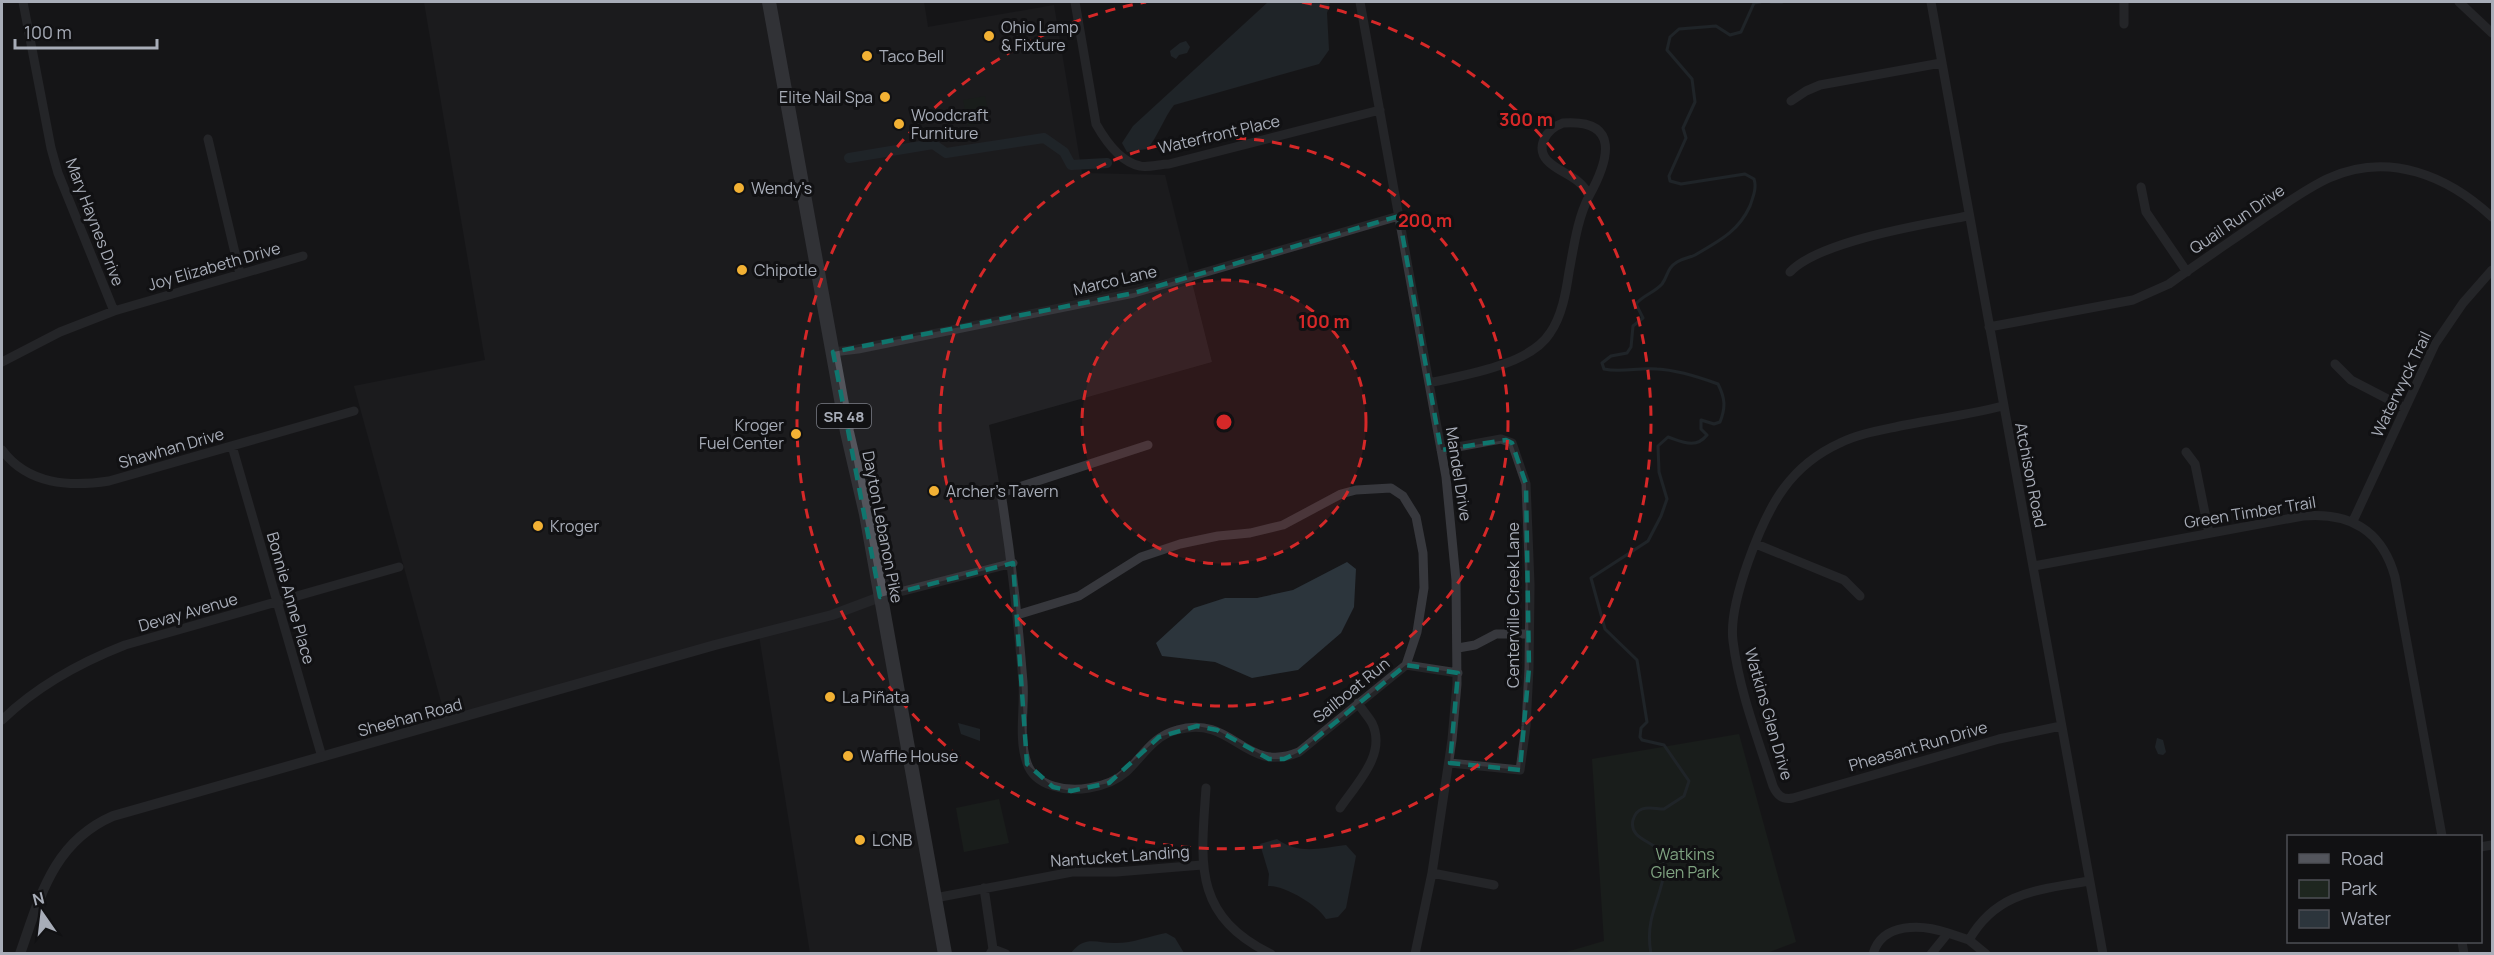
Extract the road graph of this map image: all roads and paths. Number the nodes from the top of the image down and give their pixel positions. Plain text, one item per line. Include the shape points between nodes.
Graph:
1 (23, 2) edge
2 (770, 2) edge
3 (1075, 2) edge
4 (1360, 2) edge
5 (1931, 2) edge
6 (2124, 2) edge
7 (2459, 2) edge
8 (2124, 24) dead end
9 (2493, 33) edge
10 (1941, 63) junction
11 (1791, 101) dead end
12 (1380, 110) junction
13 (208, 139) dead end
14 (2141, 187) dead end
15 (1589, 196) junction
16 (1399, 216) junction
17 (1968, 216) junction
18 (2493, 217) edge
19 (303, 256) dead end
20 (2493, 270) edge
21 (1790, 272) dead end
22 (2187, 272) junction
23 (240, 274) junction
24 (114, 311) junction
25 (1989, 327) junction
26 (833, 352) junction
27 (2, 362) edge
28 (2335, 364) dead end
29 (1429, 383) junction
30 (2003, 406) junction
31 (2404, 408) junction
32 (354, 411) dead end
33 (1148, 445) dead end
34 (232, 447) junction
35 (2, 450) edge
36 (1441, 450) junction
37 (2186, 452) dead end
38 (2353, 521) junction
39 (2209, 534) junction
40 (1756, 544) junction
41 (1013, 562) junction
42 (2034, 566) junction
43 (399, 567) dead end
44 (1860, 596) dead end
45 (880, 597) junction
46 (277, 603) junction
47 (1017, 615) junction
48 (1529, 634) junction
49 (1458, 648) junction
50 (1406, 665) junction
51 (1458, 673) junction
52 (1358, 704) junction
53 (2, 720) edge
54 (2061, 726) junction
55 (322, 757) junction
56 (1450, 764) junction
57 (1206, 789) dead end
58 (1785, 798) joint
59 (1340, 808) dead end
60 (2442, 835) edge
61 (1202, 865) junction
62 (1432, 873) junction
63 (2089, 881) junction
64 (1494, 885) dead end
65 (984, 888) junction
66 (935, 898) junction
67 (1948, 933) junction
68 (1969, 940) junction
69 (991, 951) edge
70 (20, 954) edge
71 (945, 954) edge
72 (1006, 954) edge
73 (1271, 954) edge
74 (1415, 954) edge
75 (1873, 954) edge
76 (1931, 954) edge
77 (1986, 954) edge
78 (2103, 954) edge

1 - 24 street, Mary Haynes Drive via 58,173
2 - 26 main road, Dayton Lebanon Pike / SR 48
3 - 12 street, Waterfront Place via 1096,124 1121,156 1140,166 1169,164
4 - 12 street, Mandel Drive
5 - 10 street, Atchison Road
6 - 8 street
7 - 9 street
10 - 11 street via 1820,85
10 - 17 street, Atchison Road
12 - 16 street, Mandel Drive
13 - 23 street
14 - 22 street via 2146,212
15 - 15 street via 1604,165 1605,140 1598,130 1584,123 1556,125 1545,135 1544,155 1548,162 1583,184
15 - 29 street via 1575,236 1562,305 1541,344 1507,362
16 - 26 street, Marco Lane via 1134,292
16 - 29 street, Mandel Drive
17 - 21 street via 1862,239 1812,256
17 - 25 street, Atchison Road
18 - 22 street, Quail Run Drive via 2463,192 2431,175 2402,168 2352,170 2313,186
19 - 23 street, Joy Elizabeth Drive
20 - 31 street, Waterwyck Trail via 2444,328
22 - 25 street, Quail Run Drive via 2133,300
23 - 24 street, Joy Elizabeth Drive
24 - 27 street, Joy Elizabeth Drive via 60,332
25 - 30 street, Atchison Road
26 - 45 main road, Dayton Lebanon Pike / SR 48
28 - 31 street via 2351,380
29 - 36 street, Mandel Drive
30 - 40 street, Watkins Glen Drive via 1872,432 1825,451 1785,487 1774,502
30 - 42 street, Atchison Road
31 - 38 street, Waterwyck Trail
32 - 34 street, Shawhan Drive
33 - 41 street, Sailboat Run via 1001,493
34 - 35 street, Shawhan Drive via 109,481 77,485 38,478
34 - 46 street, Bonnie Anne Place
36 - 48 street, Centerville Creek Lane via 1501,439 1512,443 1527,492
36 - 49 street, Mandel Drive via 1451,512
37 - 39 street via 2195,464
38 - 39 street, Green Timber Trail via 2315,515
38 - 60 street via 2382,548 2395,577
39 - 42 street, Green Timber Trail
40 - 44 street via 1844,580
40 - 58 street, Watkins Glen Drive via 1737,596 1733,640 1773,786
41 - 45 street
41 - 47 street, Sailboat Run
42 - 54 street, Atchison Road
43 - 46 street, Devay Avenue
45 - 55 street, Sheehan Road via 832,615
45 - 66 main road, Dayton Lebanon Pike / SR 48
46 - 53 street, Devay Avenue via 101,654 51,680
46 - 55 street, Bonnie Anne Place
47 - 50 street, Sailboat Run via 1079,596 1141,557 1180,544 1283,525 1349,492 1391,488 1403,496 1416,517 1423,553 1424,588 1417,632
47 - 52 street, Sailboat Run via 1027,764 1037,777 1053,786 1071,790 1109,783 1125,773 1159,737 1197,726 1217,730 1269,759 1284,759 1299,752
48 - 49 street via 1496,634 1475,645
48 - 56 street, Centerville Creek Lane via 1526,726 1520,770
49 - 51 street, Mandel Drive
50 - 51 street
50 - 52 street, Sailboat Run
51 - 56 street, Mandel Drive
52 - 59 street via 1372,723 1377,740 1375,756
54 - 58 street, Pheasant Run Drive via 1999,739
54 - 63 street, Atchison Road
55 - 70 street, Sheehan Road via 113,816 87,829 53,869
56 - 62 street, Mandel Drive
57 - 61 street
61 - 65 street, Nantucket Landing via 1072,872
61 - 73 street via 1209,892 1222,915 1245,938
62 - 64 street
62 - 74 street, Mandel Drive
63 - 68 street via 2012,898 1991,911
63 - 78 street, Atchison Road
65 - 66 street, Nantucket Landing
65 - 69 street
66 - 71 main road, Dayton Lebanon Pike / SR 48
67 - 68 street
67 - 75 street via 1919,928 1894,930 1880,937
67 - 76 street
68 - 77 street
69 - 72 street

